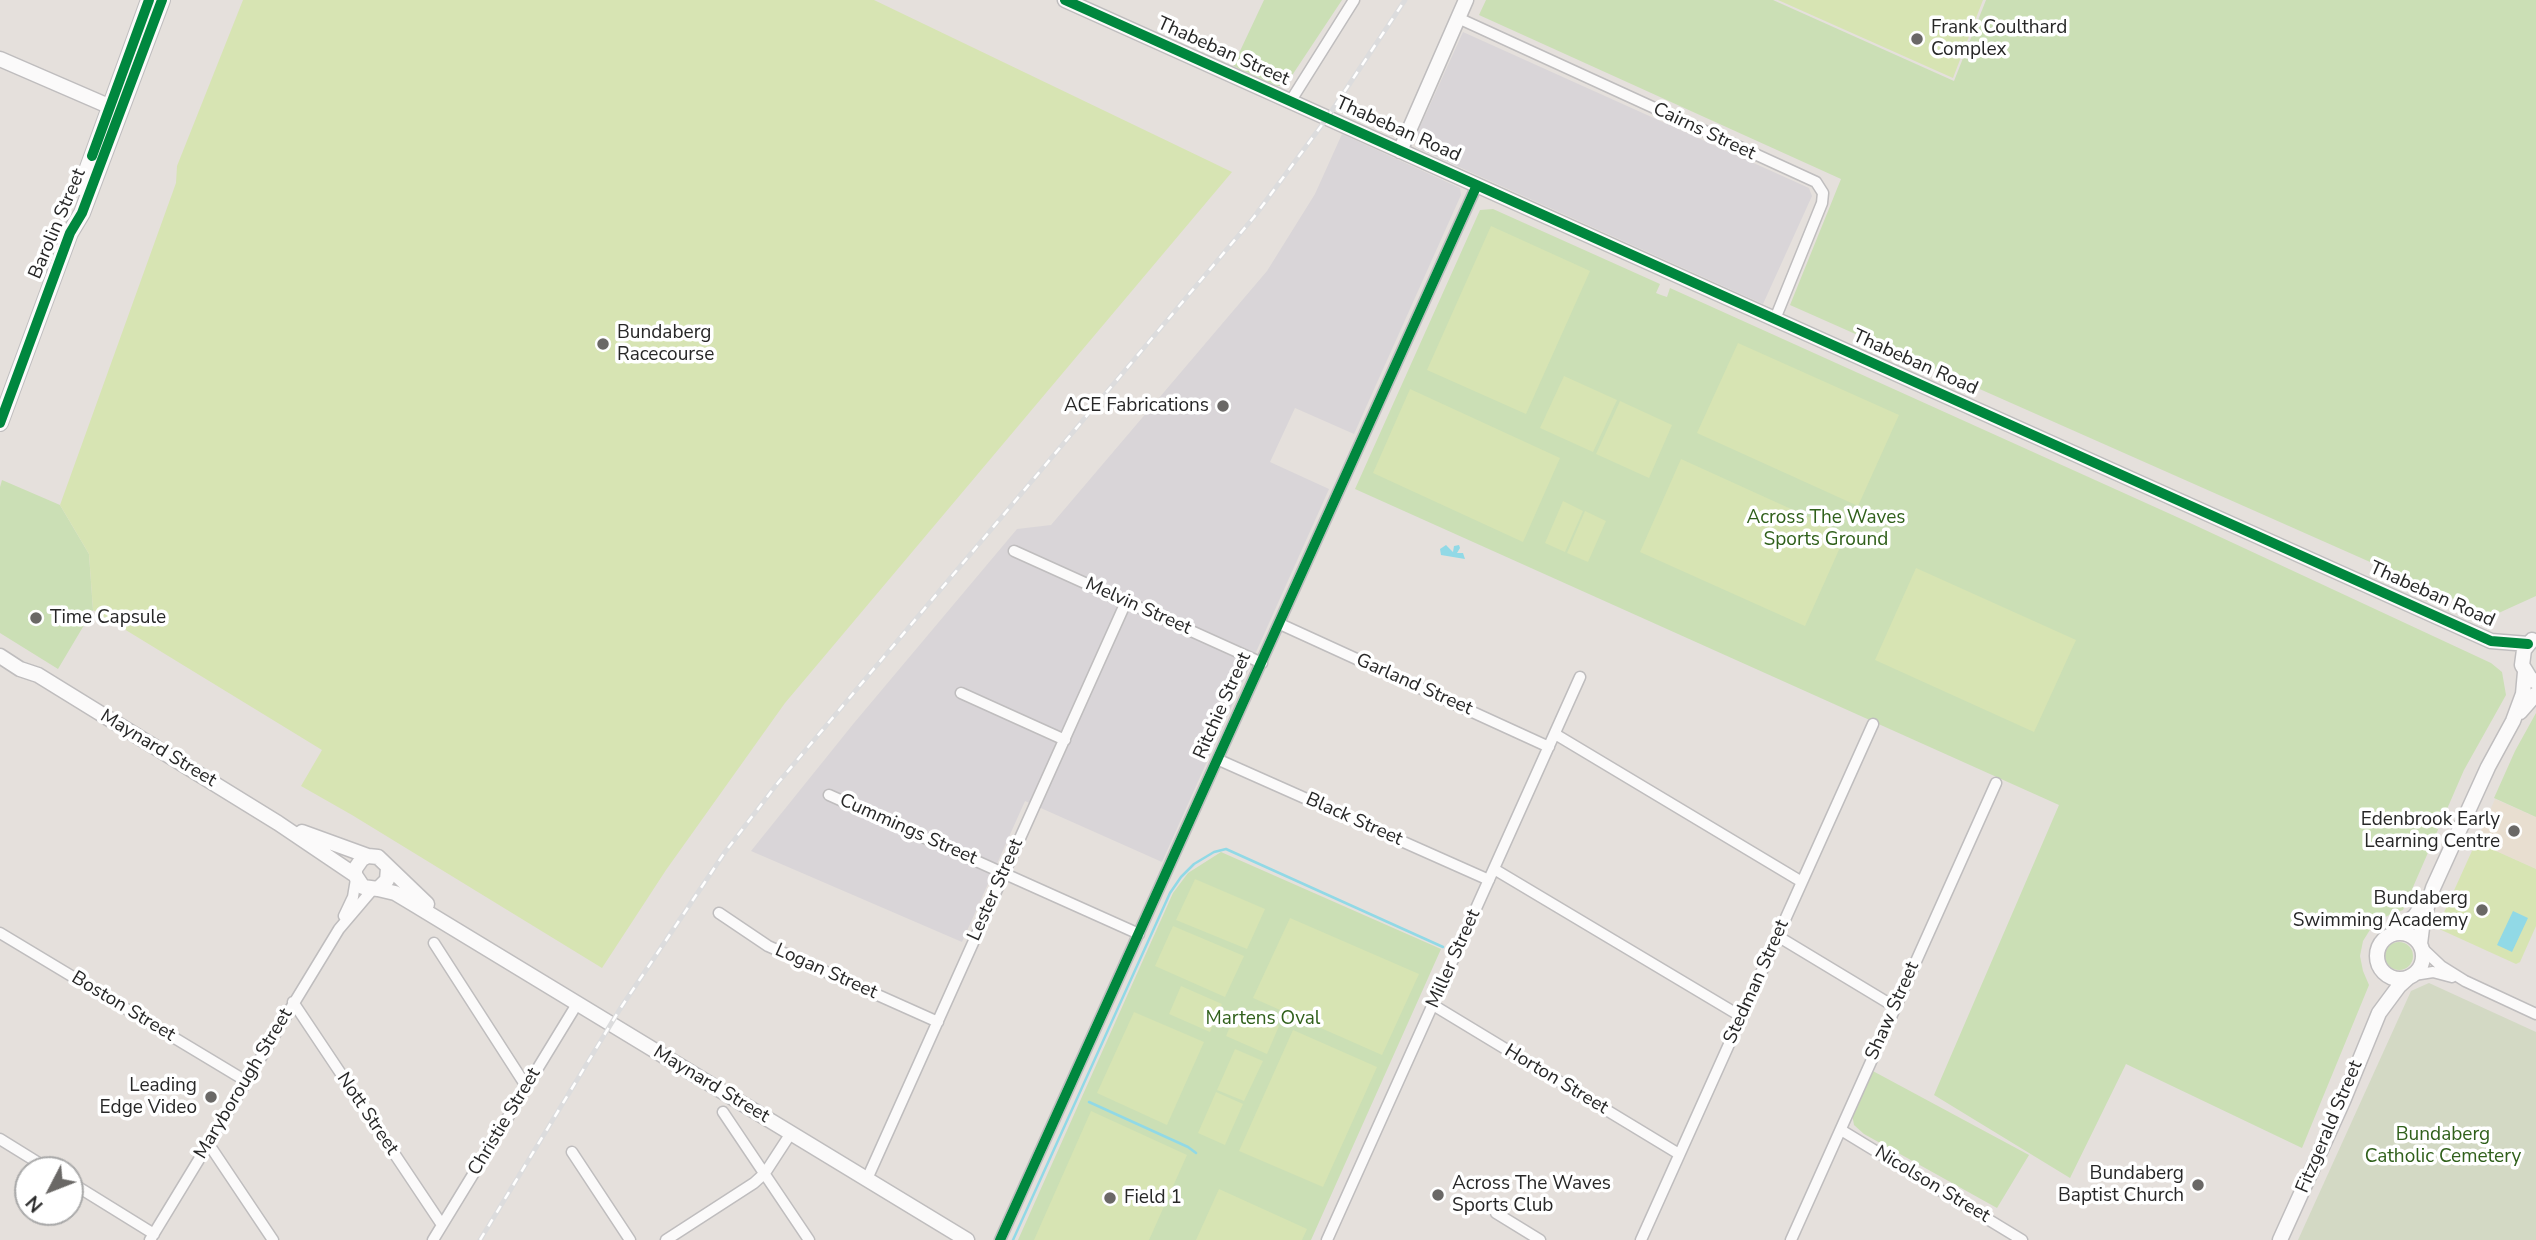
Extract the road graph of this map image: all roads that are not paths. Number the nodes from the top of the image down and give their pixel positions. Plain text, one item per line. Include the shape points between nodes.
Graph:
1 (149, 0) edge
2 (162, 0) edge
3 (1065, 0) edge
4 (1354, 0) edge
5 (1466, 0) edge
6 (1458, 18) junction
7 (0, 59) edge
8 (1290, 102) junction
9 (115, 110) junction
10 (1400, 151) junction
11 (1477, 185) junction
12 (1775, 319) junction
13 (0, 423) edge
14 (1014, 551) dead end
15 (1126, 602) junction
16 (1280, 624) junction
17 (2491, 641) junction
18 (2532, 641) edge
19 (0, 646) edge
20 (0, 656) edge
21 (1262, 663) junction
22 (2528, 673) edge
23 (38, 675) junction
24 (1580, 677) dead end
25 (961, 693) dead end
26 (2536, 694) edge
27 (2513, 721) junction
28 (1873, 724) dead end
29 (1555, 734) junction
30 (1065, 740) junction
31 (1549, 747) junction
32 (1219, 760) junction
33 (1996, 783) dead end
34 (829, 795) dead end
35 (278, 822) junction
36 (368, 856) junction
37 (388, 868) junction
38 (1494, 869) junction
39 (1004, 873) junction
40 (356, 877) junction
41 (1489, 880) junction
42 (1802, 882) junction
43 (2433, 888) junction
44 (376, 889) junction
45 (719, 914) dead end
46 (339, 929) junction
47 (456, 929) junction
48 (0, 933) edge
49 (2393, 933) junction
50 (1139, 934) junction
51 (1779, 937) junction
52 (434, 943) dead end
53 (2421, 946) junction
54 (2379, 968) junction
55 (2411, 976) junction
56 (2465, 981) junction
57 (293, 1002) junction
58 (577, 1004) junction
59 (1433, 1005) junction
60 (1895, 1007) junction
61 (2379, 1013) junction
62 (2536, 1014) edge
63 (1742, 1017) junction
64 (938, 1022) junction
65 (246, 1080) junction
66 (526, 1086) junction
67 (723, 1112) dead end
68 (1841, 1130) junction
69 (791, 1133) junction
70 (0, 1139) edge
71 (208, 1143) junction
72 (572, 1152) dead end
73 (1679, 1154) junction
74 (27, 1156) edge
75 (765, 1173) junction
76 (867, 1179) junction
77 (84, 1191) edge
78 (1496, 1213) dead end
79 (442, 1225) junction
80 (152, 1237) edge
81 (273, 1240) edge
82 (433, 1240) edge
83 (630, 1240) edge
84 (666, 1240) edge
85 (809, 1240) edge
86 (967, 1240) edge
87 (1000, 1240) edge
88 (1327, 1240) edge
89 (1540, 1240) edge
90 (1641, 1240) edge
91 (1791, 1240) edge
92 (2022, 1240) edge
93 (2280, 1240) edge

1 - 9 main road, Barolin Street
2 - 9 main road, Barolin Street
3 - 8 street, Thabeban Street
4 - 8 street
5 - 6 street
6 - 10 street
6 - 12 street, Cairns Street via 1816,182 1823,193 1822,203
7 - 9 street
8 - 10 street, Thabeban Road
9 - 13 main road, Barolin Street via 74,210 70,233
10 - 11 street, Thabeban Road
11 - 12 street, Thabeban Road
11 - 16 street, Ritchie Street
12 - 17 street, Thabeban Road
14 - 15 street, Melvin Street
15 - 21 street, Melvin Street
15 - 30 street, Lester Street
16 - 21 street, Ritchie Street
16 - 31 street, Garland Street
17 - 18 street, Thabeban Road
17 - 22 street, Thabeban Road
18 - 22 street via 2524,650
19 - 23 street, Maynard Street
20 - 23 street, Maynard Street
21 - 32 street, Ritchie Street
22 - 27 street
23 - 35 street, Maynard Street
24 - 29 street, Miller Street
25 - 30 street
26 - 27 street
27 - 43 street
28 - 42 street, Stedman Street
29 - 31 street, Miller Street
29 - 42 street
30 - 39 street, Lester Street
31 - 38 street, Miller Street
32 - 41 street, Black Street
32 - 50 street, Ritchie Street
33 - 60 street, Shaw Street
34 - 39 street, Cummings Street
35 - 36 street, Maynard Street
35 - 40 street, Maynard Street
36 - 37 street via 382,858
36 - 40 street via 358,863
37 - 44 street via 387,880
37 - 47 street, Maynard Street
38 - 41 street, Miller Street
38 - 63 street
39 - 50 street, Cummings Street
39 - 64 street, Lester Street
40 - 44 street via 363,887
40 - 46 street, Maryborough Street
41 - 59 street, Miller Street
42 - 51 street, Stedman Street
43 - 49 street via 2414,916
43 - 53 street
44 - 46 street, Maryborough Street
44 - 47 street, Maynard Street via 395,893
45 - 64 street, Logan Street via 768,946
46 - 57 street, Maryborough Street
47 - 58 street, Maynard Street
48 - 65 street, Boston Street
49 - 53 street via 2405,933
49 - 54 street via 2379,944
50 - 87 street, Ritchie Street
51 - 60 street
51 - 63 street, Stedman Street
52 - 66 street
53 - 55 street via 2422,963
53 - 56 street
54 - 55 street via 2395,979
54 - 61 street via 2383,985
55 - 56 street via 2433,972
55 - 61 street
56 - 62 street
57 - 65 street, Maryborough Street
57 - 79 street, Nott Street
58 - 66 street, Christie Street
58 - 69 street, Maynard Street
59 - 73 street, Horton Street
59 - 88 street, Miller Street
60 - 68 street, Shaw Street
61 - 93 street, Fitzgerald Street
63 - 73 street, Stedman Street
64 - 76 street, Lester Street
65 - 71 street, Maryborough Street
66 - 79 street, Christie Street
67 - 75 street
68 - 91 street, Shaw Street
68 - 92 street, Nicolson Street
69 - 75 street
69 - 76 street, Maynard Street
70 - 74 street
71 - 80 street, Maryborough Street
71 - 81 street
72 - 83 street
73 - 90 street, Stedman Street
75 - 84 street
75 - 85 street
76 - 86 street, Maynard Street
77 - 80 street
78 - 89 street
79 - 82 street, Christie Street

